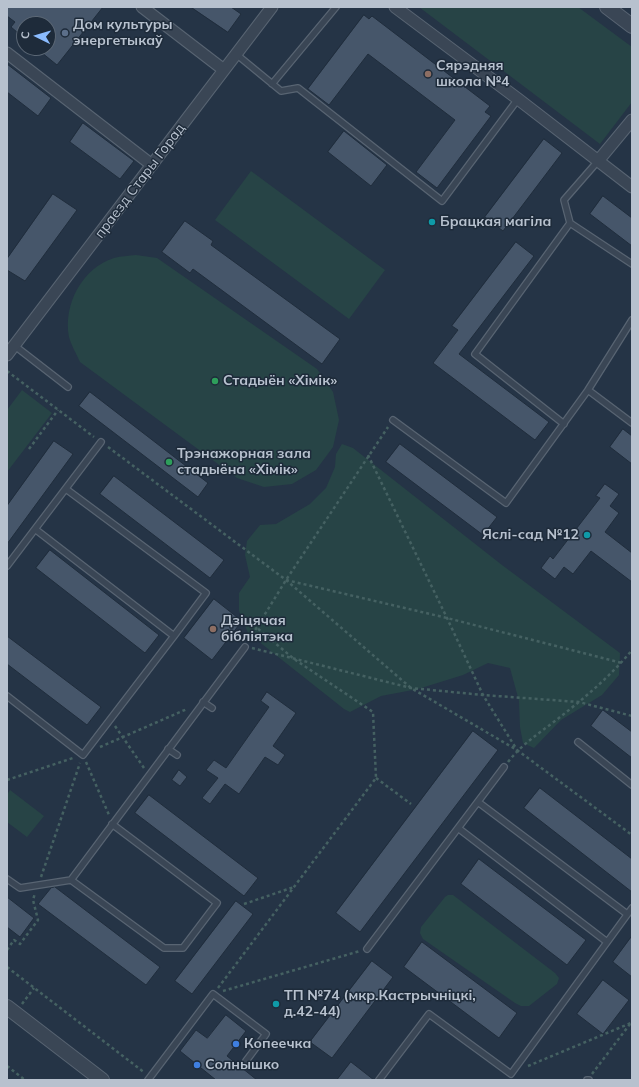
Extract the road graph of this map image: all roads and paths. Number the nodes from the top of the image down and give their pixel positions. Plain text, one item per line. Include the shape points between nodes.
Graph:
1 (142, 7) edge
2 (272, 7) edge
3 (336, 7) edge
4 (395, 7) edge
5 (607, 7) edge
6 (632, 26) edge
7 (7, 53) edge
8 (236, 54) junction
9 (224, 70) junction
10 (272, 84) junction
11 (518, 99) junction
12 (632, 120) edge
13 (598, 161) junction
14 (152, 165) junction
15 (632, 187) edge
16 (570, 223) junction
17 (632, 264) edge
18 (632, 320) edge
19 (14, 346) junction
20 (7, 356) edge
21 (7, 371) edge
22 (68, 387) dead end
23 (588, 390) junction
24 (58, 410) junction
25 (393, 420) joint
26 (632, 423) edge
27 (564, 424) junction
28 (101, 442) junction
29 (29, 449) dead end
30 (368, 455) junction
31 (66, 488) junction
32 (35, 529) junction
33 (7, 566) edge
34 (286, 580) junction
35 (447, 618) junction
36 (256, 627) junction
37 (174, 636) junction
38 (245, 647) junction
39 (632, 650) edge
40 (294, 659) junction
41 (622, 663) junction
42 (411, 688) junction
43 (482, 695) junction
44 (7, 696) edge
45 (203, 702) junction
46 (580, 702) junction
47 (212, 708) dead end
48 (632, 716) edge
49 (110, 719) junction
50 (122, 737) junction
51 (578, 742) dead end
52 (168, 749) junction
53 (517, 750) junction
54 (83, 755) junction
55 (177, 755) dead end
56 (504, 767) joint
57 (149, 775) junction
58 (376, 778) junction
59 (7, 780) edge
60 (632, 785) edge
61 (478, 802) junction
62 (411, 804) dead end
63 (112, 824) junction
64 (458, 828) junction
65 (632, 835) edge
66 (7, 879) edge
67 (70, 880) junction
68 (38, 885) junction
69 (294, 887) junction
70 (244, 904) dead end
71 (632, 908) edge
72 (627, 914) junction
73 (607, 942) junction
74 (367, 949) joint
75 (7, 950) edge
76 (7, 967) edge
77 (213, 994) junction
78 (7, 1007) edge
79 (632, 1022) edge
80 (246, 1061) dead end
81 (7, 1066) edge
82 (511, 1074) junction
83 (149, 1078) edge
84 (25, 1080) edge
85 (102, 1080) edge
86 (379, 1080) edge
87 (588, 1080) edge

1 - 9 street
2 - 8 street, праезд Стары Горад
3 - 10 lane
4 - 11 street
5 - 6 street
7 - 14 street
8 - 9 street, праезд Стары Горад
8 - 10 lane
9 - 14 street, праезд Стары Горад
10 - 11 lane via 281,91 298,88 442,201
11 - 13 street
12 - 13 street
13 - 15 street
13 - 16 lane via 564,200
14 - 19 street, праезд Стары Горад
16 - 17 lane
16 - 27 lane via 475,354
18 - 23 lane
19 - 20 street, праезд Стары Горад
19 - 22 lane
21 - 24 path
23 - 26 lane
23 - 27 lane
24 - 28 path
24 - 29 path
25 - 27 lane via 506,503
25 - 30 path
28 - 31 lane
28 - 34 path
30 - 34 path
30 - 35 path
31 - 32 lane
31 - 37 lane via 206,593
32 - 33 lane
32 - 37 lane
34 - 35 path
34 - 36 path
34 - 42 path
35 - 41 path
35 - 43 path
36 - 38 path
36 - 40 path
37 - 49 lane
38 - 40 path
38 - 45 lane
39 - 41 path
40 - 42 path
40 - 58 path via 373,712
41 - 46 path
42 - 43 path
42 - 53 path
43 - 46 path
43 - 53 path
44 - 54 lane
45 - 47 lane
45 - 50 path
45 - 52 lane
46 - 48 path
46 - 53 path
49 - 50 path
49 - 54 lane
50 - 54 path
50 - 57 path
51 - 60 lane
52 - 55 lane
52 - 57 lane
53 - 56 path
53 - 65 path
54 - 59 path
54 - 63 path
54 - 68 path
56 - 61 lane
57 - 63 lane
58 - 62 path
58 - 69 path
61 - 64 lane
61 - 72 lane
63 - 67 lane
63 - 67 lane via 217,903 183,948 164,948
64 - 73 lane
64 - 74 lane
66 - 68 lane via 20,888
67 - 68 lane
68 - 75 path via 33,900 38,920 20,944 14,940
69 - 70 path
69 - 77 path
71 - 72 lane
72 - 73 lane
73 - 82 lane
74 - 77 path
76 - 83 path
77 - 80 lane via 266,1034
77 - 83 lane
78 - 85 street
79 - 82 path
79 - 87 path
81 - 84 path
82 - 86 lane via 429,1014

